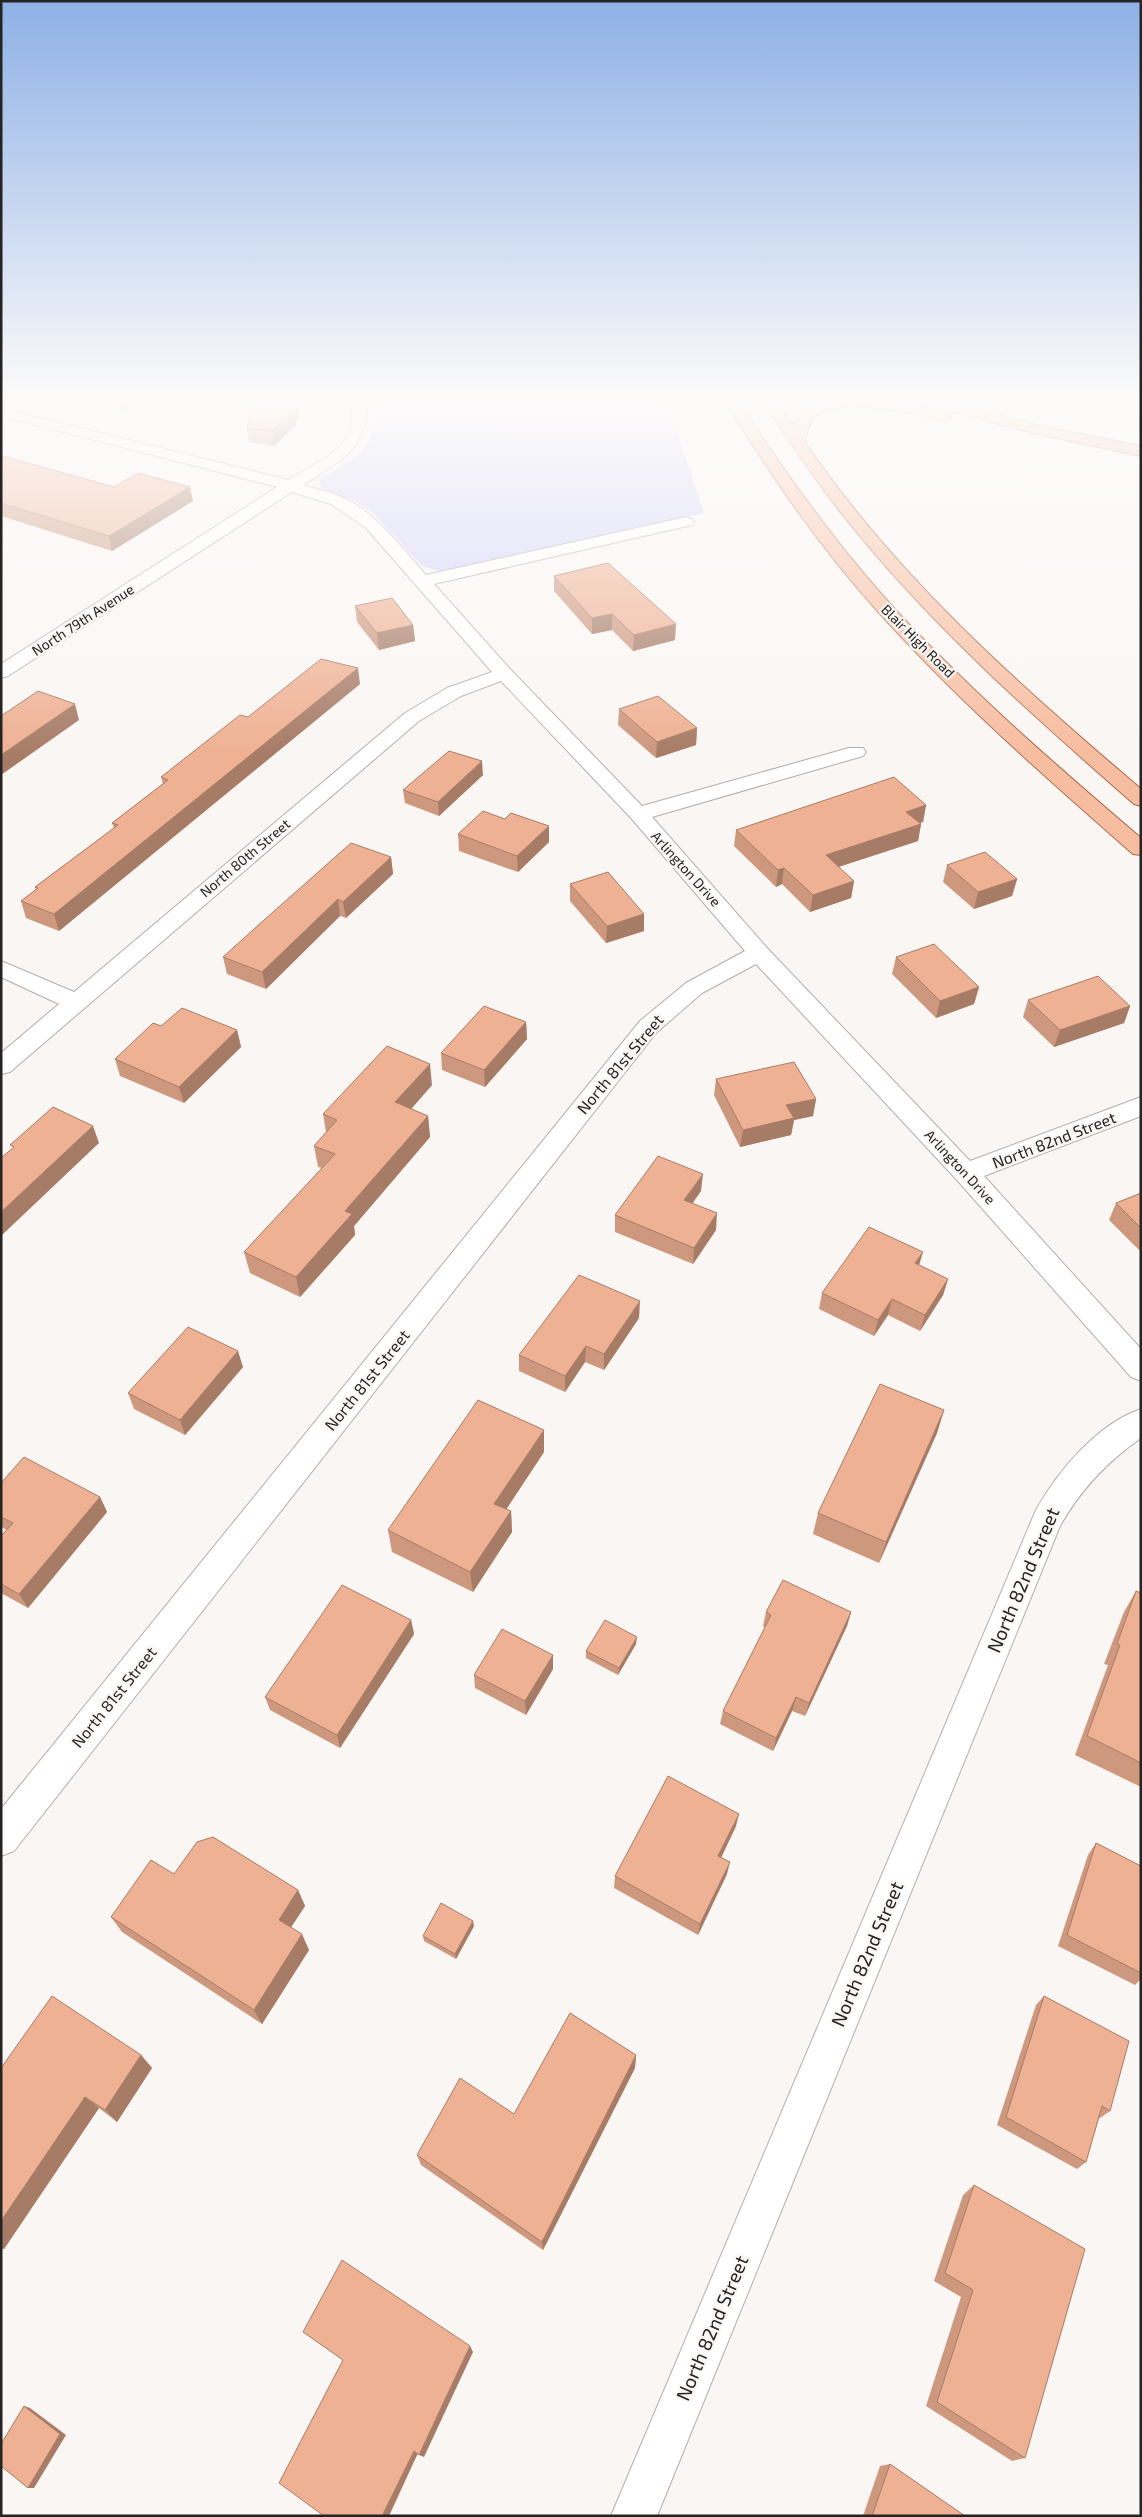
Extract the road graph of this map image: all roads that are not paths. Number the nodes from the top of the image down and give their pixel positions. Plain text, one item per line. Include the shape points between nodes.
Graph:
1 (242, 517) edge
2 (361, 517) edge
3 (811, 517) edge
4 (855, 517) edge
5 (686, 522) dead end
6 (424, 581) junction
7 (1, 672) edge
8 (504, 674) junction
9 (856, 752) dead end
10 (1141, 800) edge
11 (638, 814) junction
12 (1141, 849) edge
13 (759, 953) junction
14 (1, 968) edge
15 (76, 1002) junction
16 (1, 1066) edge
17 (1141, 1106) edge
18 (966, 1174) junction
19 (1141, 1369) edge
20 (1141, 1421) edge
21 (1, 1838) edge
22 (634, 2516) edge

1 - 7 street, North 79th Avenue
2 - 6 street, Arlington Drive
3 - 12 main road, Blair High Road via 880,602 998,721
4 - 10 main road via 883,554 924,597 1063,734
5 - 6 street
6 - 8 street, Arlington Drive
8 - 11 street, Arlington Drive
8 - 15 street, North 80th Street via 454,692 412,717
9 - 11 street
11 - 13 street, Arlington Drive
13 - 18 street, Arlington Drive
13 - 21 street, North 81st Street via 694,988 648,1027
14 - 15 street
15 - 16 street, North 80th Street
17 - 18 street, North 82nd Street
18 - 19 street, Arlington Drive
20 - 22 street, North 82nd Street via 1094,1454 1059,1497 1047,1520

